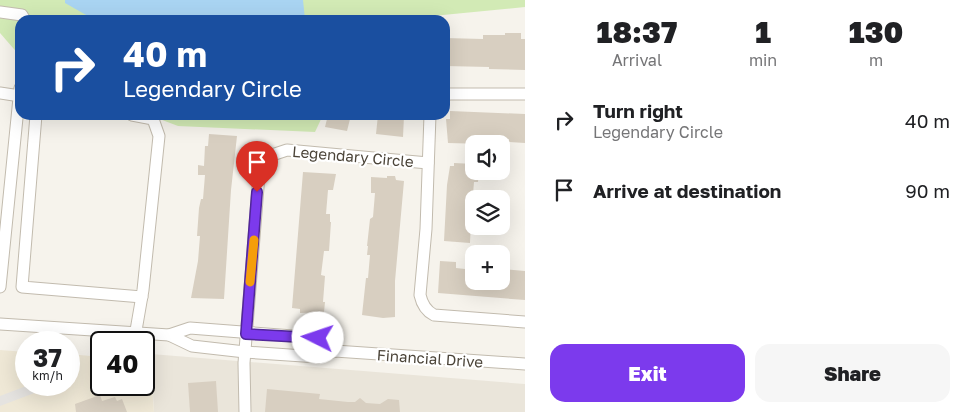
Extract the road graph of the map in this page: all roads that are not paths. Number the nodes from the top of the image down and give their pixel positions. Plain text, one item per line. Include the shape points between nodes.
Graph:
1 (0, 12) edge
2 (22, 15) edge
3 (0, 93) edge
4 (15, 94) edge
5 (450, 94) edge
6 (525, 94) edge
7 (17, 120) edge
8 (36, 120) edge
9 (153, 120) edge
10 (430, 120) edge
11 (428, 163) junction
12 (0, 287) edge
13 (142, 297) junction
14 (525, 322) edge
15 (0, 324) edge
16 (135, 331) edge
17 (90, 333) edge
18 (246, 334) junction
19 (169, 335) junction
20 (155, 336) edge
21 (335, 351) junction
22 (245, 352) junction
23 (525, 364) edge
24 (245, 412) edge

1 - 2 street
3 - 4 street
5 - 6 street
7 - 12 street
8 - 13 street via 22,287
9 - 13 street via 159,136
10 - 11 street, Legendary Circle
11 - 14 street, Legendary Circle via 420,287 422,302 434,316
11 - 18 street, Legendary Circle via 287,150 263,158
13 - 16 street
15 - 17 street, Financial Drive
18 - 19 street, Financial Drive via 190,328
18 - 21 street, Financial Drive via 318,338
18 - 22 street, Legendary Circle
19 - 20 street, Financial Drive
19 - 22 street, Financial Drive via 192,346
21 - 22 street, Financial Drive via 318,357
21 - 23 street, Financial Drive
22 - 24 street, Legendary Circle

